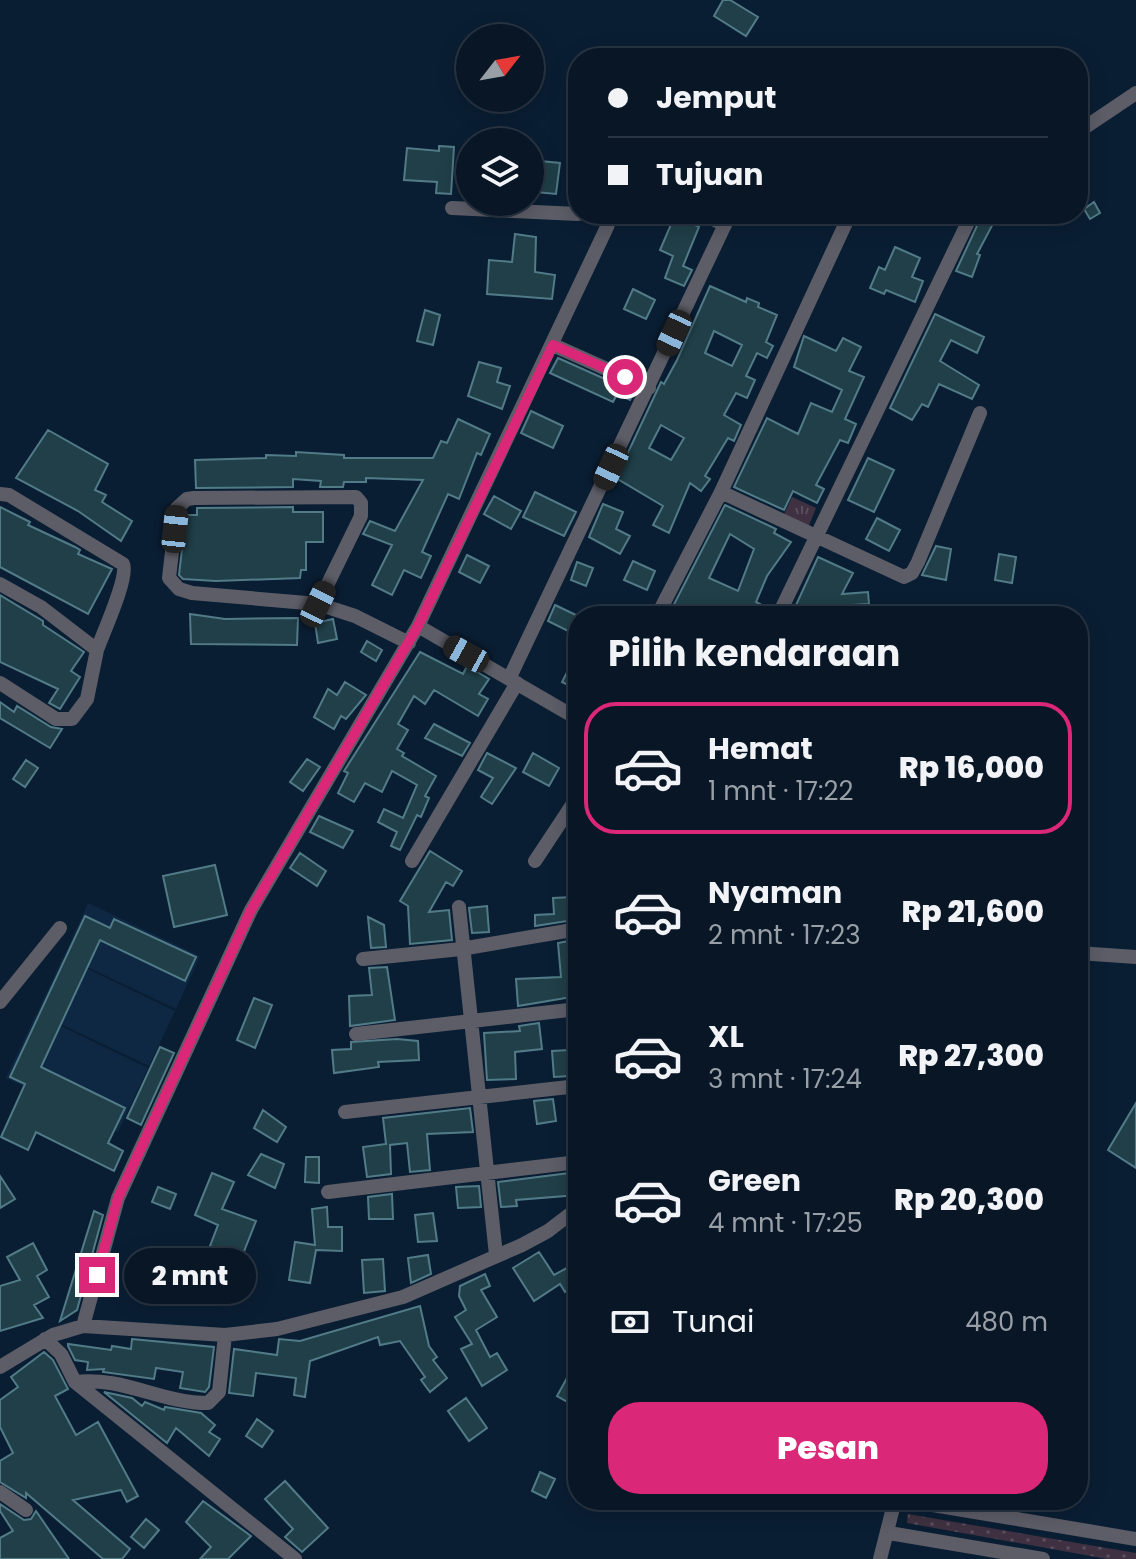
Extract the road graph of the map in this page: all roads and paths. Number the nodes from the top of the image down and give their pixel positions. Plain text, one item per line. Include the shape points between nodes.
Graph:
1 (1136, 93) edge
2 (1088, 125) edge
3 (452, 208) dead end
4 (568, 214) edge
5 (607, 224) edge
6 (725, 224) edge
7 (845, 224) edge
8 (967, 224) edge
9 (553, 345) junction
10 (649, 388) junction
11 (980, 413) dead end
12 (721, 492) junction
13 (0, 494) edge
14 (816, 538) junction
15 (0, 584) edge
16 (318, 604) junction
17 (662, 606) edge
18 (783, 606) edge
19 (418, 626) junction
20 (409, 643) junction
21 (97, 650) junction
22 (513, 681) junction
23 (0, 683) edge
24 (568, 713) edge
25 (568, 811) edge
26 (412, 861) dead end
27 (535, 861) dead end
28 (459, 907) dead end
29 (60, 928) dead end
30 (568, 931) edge
31 (461, 949) junction
32 (1088, 954) edge
33 (1136, 957) edge
34 (363, 959) dead end
35 (0, 1002) edge
36 (568, 1010) edge
37 (469, 1023) junction
38 (356, 1034) dead end
39 (568, 1087) edge
40 (478, 1097) junction
41 (345, 1112) dead end
42 (568, 1163) edge
43 (486, 1173) junction
44 (328, 1192) dead end
45 (568, 1216) edge
46 (496, 1255) junction
47 (83, 1326) junction
48 (225, 1335) junction
49 (45, 1339) junction
50 (0, 1367) edge
51 (75, 1382) junction
52 (0, 1492) edge
53 (26, 1510) dead end
54 (893, 1510) edge
55 (963, 1510) edge
56 (889, 1533) junction
57 (1136, 1539) edge
58 (295, 1559) edge
59 (880, 1559) edge
60 (1043, 1559) edge

1 - 2 street
3 - 4 street
5 - 9 street
6 - 10 street
7 - 12 street
8 - 14 street
9 - 10 street
9 - 19 street
10 - 22 street
11 - 14 street via 912,573 888,573
12 - 14 street
12 - 17 street
13 - 21 street via 123,564 125,580
14 - 18 street
15 - 21 street via 41,607
16 - 16 street via 361,516 356,497 194,498 177,508 169,578 179,589
16 - 20 street
19 - 20 street
19 - 22 street
20 - 47 street via 251,910 118,1198
21 - 23 street via 87,699 72,719 56,719
22 - 24 street
22 - 26 street
25 - 27 street
28 - 31 street
29 - 35 street
30 - 31 street
31 - 34 street
31 - 37 street
32 - 33 street
36 - 37 street
37 - 38 street
37 - 40 street
39 - 40 street
40 - 41 street
40 - 43 street
42 - 43 street
43 - 44 street
43 - 46 street
45 - 46 street
46 - 48 street via 403,1297 277,1329
47 - 48 street
47 - 49 street
48 - 51 street via 219,1392 208,1403 163,1398 98,1379
49 - 50 street
49 - 51 street via 61,1354
51 - 58 street
52 - 53 street
54 - 56 street
55 - 57 street
56 - 59 street
56 - 60 street

